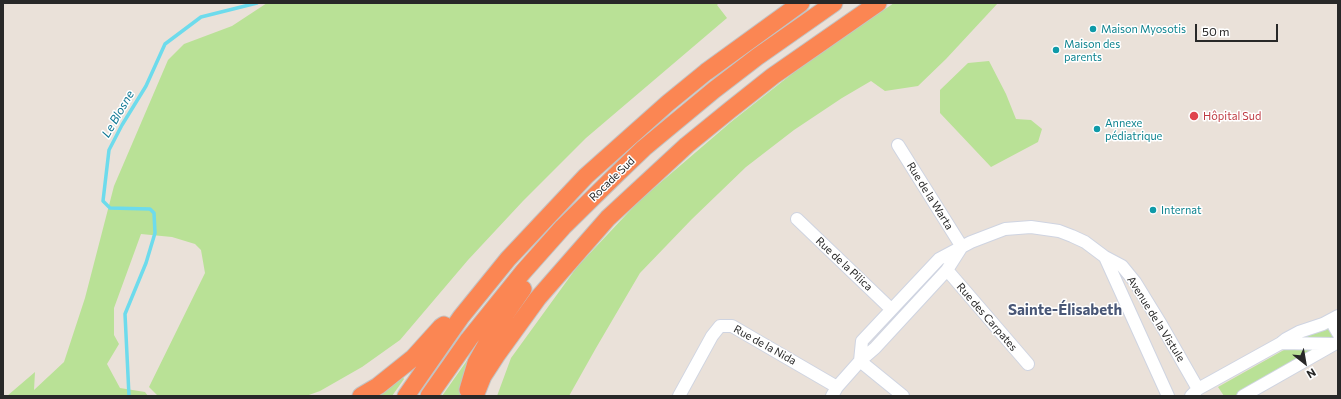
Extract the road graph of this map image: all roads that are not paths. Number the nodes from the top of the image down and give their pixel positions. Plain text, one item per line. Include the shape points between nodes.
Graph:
1 (801, 3) edge
2 (834, 3) edge
3 (878, 3) edge
4 (898, 146) dead end
5 (797, 219) dead end
6 (563, 228) junction
7 (962, 247) junction
8 (1105, 257) junction
9 (947, 270) junction
10 (891, 309) junction
11 (1338, 316) edge
12 (461, 317) junction
13 (1337, 340) edge
14 (1281, 344) junction
15 (860, 361) junction
16 (1028, 364) dead end
17 (835, 391) edge
18 (1194, 393) edge
19 (361, 396) edge
20 (406, 396) edge
21 (429, 396) edge
22 (467, 396) edge
23 (475, 396) edge
24 (679, 396) edge
25 (903, 396) edge
26 (1168, 396) edge
27 (1244, 396) edge

1 - 12 highway, Rocade Sud via 706,72 617,147 532,232
2 - 6 highway, Rocade Sud via 757,57 678,120 618,173
3 - 23 highway via 773,76 730,110 608,218 538,298 483,376
4 - 7 street, Rue de la Warta
5 - 10 street, Rue de la Pilica
6 - 21 highway, Rocade Sud via 498,301
6 - 22 highway via 556,248 495,329 476,363
7 - 8 street, Avenue de la Vistule via 1005,229 1031,227 1059,231 1072,236
7 - 9 street
7 - 10 street, Avenue de la Vistule via 939,259
8 - 18 street, Avenue de la Vistule via 1122,266 1135,282 1162,326
8 - 26 street, Avenue de la Vistule
9 - 15 street
9 - 16 street, Rue des Carpates
10 - 15 street, Avenue de la Vistule via 862,341
11 - 13 street via 1334,321
11 - 14 street via 1312,329 1299,332
12 - 19 highway via 441,326 413,358
12 - 20 highway, Rocade Sud
13 - 14 street
13 - 27 street
14 - 18 street
15 - 17 street
15 - 25 street
17 - 24 street, Rue de la Nida via 732,326 720,326

